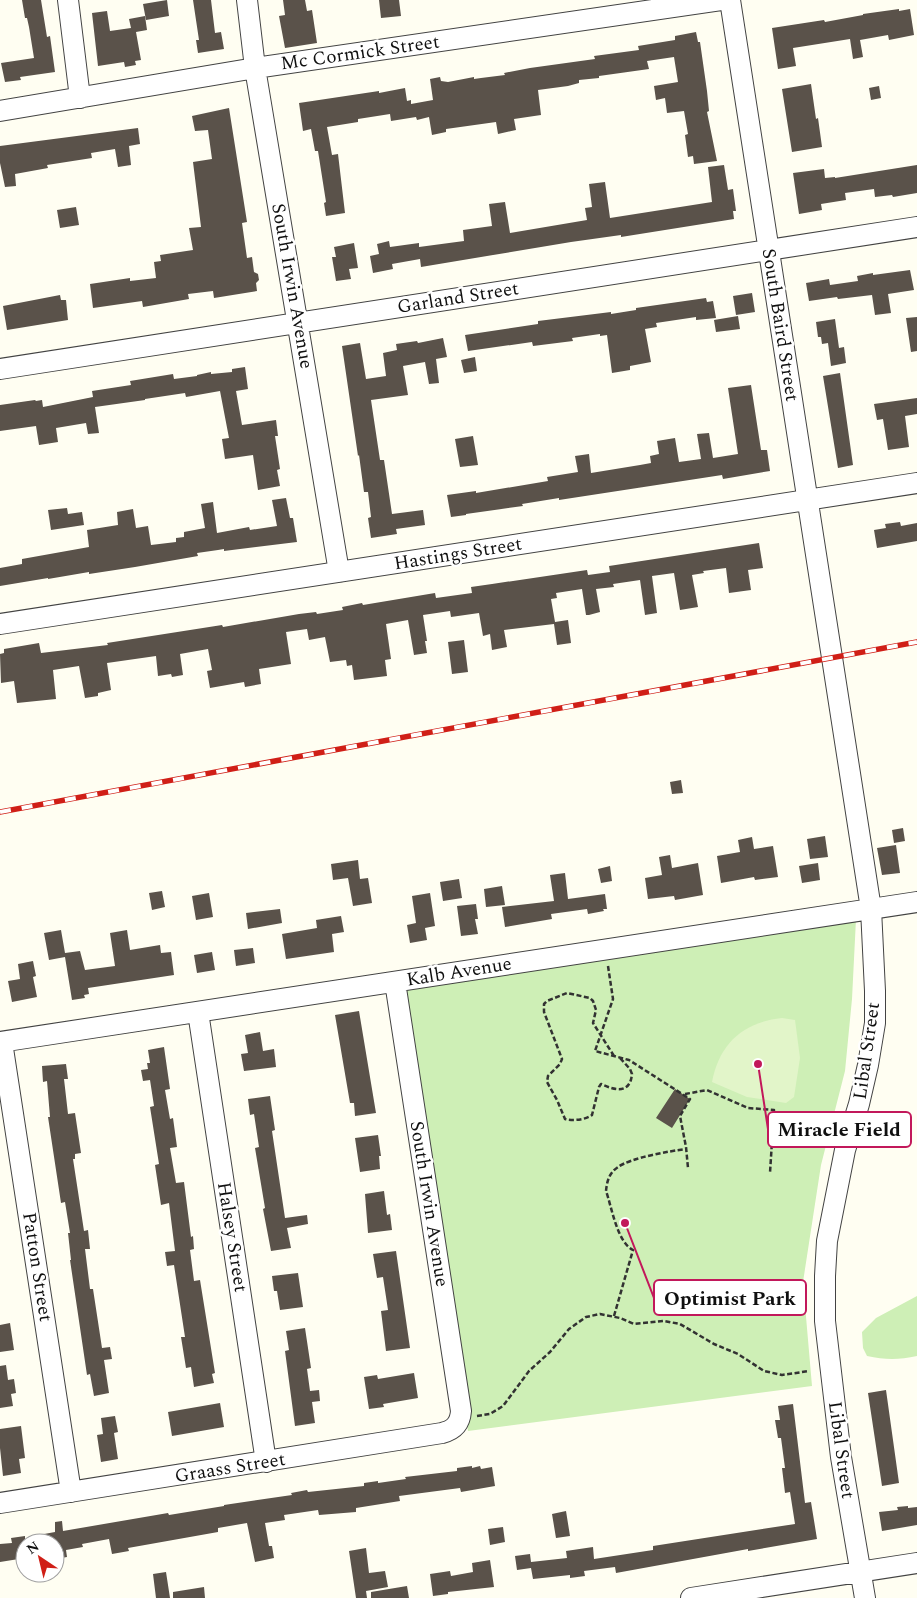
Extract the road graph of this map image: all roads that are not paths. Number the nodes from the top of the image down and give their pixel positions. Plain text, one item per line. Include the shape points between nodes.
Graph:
1 (68, 0) edge
2 (247, 0) edge
3 (721, 0) edge
4 (730, 0) edge
5 (255, 68) junction
6 (80, 98) junction
7 (0, 111) edge
8 (917, 227) edge
9 (768, 250) junction
10 (298, 323) junction
11 (0, 369) edge
12 (917, 483) edge
13 (807, 500) junction
14 (339, 572) junction
15 (0, 624) edge
16 (831, 650) joint
17 (917, 902) edge
18 (871, 908) junction
19 (395, 982) junction
20 (198, 1012) junction
21 (1, 1042) edge
22 (459, 1420) joint
23 (266, 1462) junction
24 (71, 1492) junction
25 (0, 1503) edge
26 (917, 1563) edge
27 (860, 1572) junction
28 (691, 1598) edge
29 (865, 1598) edge

1 - 6 street
2 - 5 street, South Irwin Avenue
3 - 5 street, Mc Cormick Street
4 - 9 street, South Baird Street
5 - 6 street, Mc Cormick Street
5 - 10 street, South Irwin Avenue
6 - 7 street, Mc Cormick Street
8 - 9 street, Garland Street
9 - 10 street, Garland Street
9 - 13 street, South Baird Street
10 - 11 street, Garland Street
10 - 14 street, South Irwin Avenue
12 - 13 street, Hastings Street
13 - 14 street, Hastings Street
13 - 16 street, South Baird Street
14 - 15 street, Hastings Street
16 - 18 street, Libal Street
17 - 18 street, Kalb Avenue
18 - 19 street, Kalb Avenue
18 - 27 street, Libal Street via 875,1023 859,1104 845,1150 829,1232 825,1276 825,1321 841,1457
19 - 20 street, Kalb Avenue
19 - 22 street, South Irwin Avenue
20 - 21 street, Kalb Avenue
20 - 23 street, Halsey Street
21 - 24 street, Patton Street
22 - 23 street, Graass Street via 450,1431 442,1434
23 - 24 street, Graass Street
24 - 25 street, Graass Street
26 - 27 street
27 - 28 street
27 - 29 street, Libal Street

